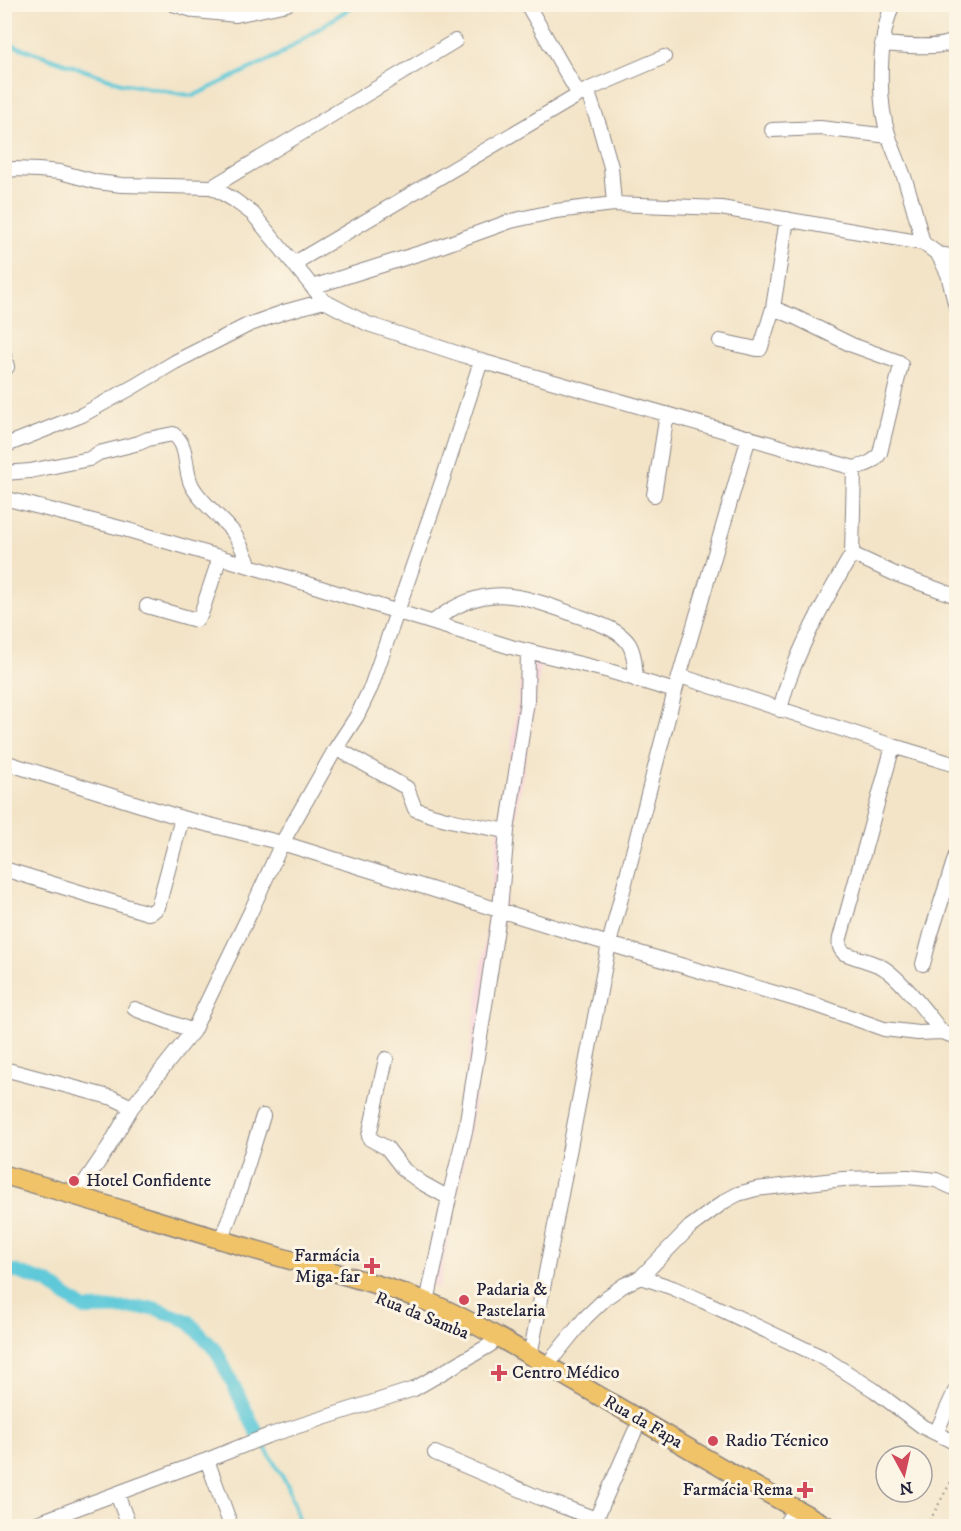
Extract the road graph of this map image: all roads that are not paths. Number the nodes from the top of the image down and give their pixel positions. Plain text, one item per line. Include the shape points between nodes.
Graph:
1 (173, 4) edge
2 (287, 4) edge
3 (527, 4) edge
4 (893, 4) edge
5 (957, 39) edge
6 (455, 41) dead end
7 (882, 44) junction
8 (664, 57) dead end
9 (583, 92) junction
10 (772, 130) dead end
11 (888, 136) junction
12 (4, 172) edge
13 (212, 187) junction
14 (614, 204) junction
15 (787, 219) junction
16 (923, 243) junction
17 (938, 254) junction
18 (957, 257) edge
19 (293, 264) junction
20 (312, 286) junction
21 (324, 301) junction
22 (957, 307) edge
23 (773, 308) junction
24 (720, 341) dead end
25 (4, 355) edge
26 (481, 361) junction
27 (4, 370) edge
28 (667, 414) junction
29 (749, 437) junction
30 (4, 446) edge
31 (855, 468) junction
32 (4, 473) edge
33 (654, 495) dead end
34 (4, 498) edge
35 (852, 554) junction
36 (220, 557) junction
37 (250, 566) junction
38 (957, 596) edge
39 (147, 606) dead end
40 (396, 610) junction
41 (433, 622) junction
42 (528, 651) junction
43 (680, 676) junction
44 (636, 680) junction
45 (675, 691) junction
46 (780, 710) junction
47 (893, 746) junction
48 (336, 748) junction
49 (4, 762) edge
50 (957, 765) edge
51 (183, 818) junction
52 (507, 831) junction
53 (282, 843) junction
54 (957, 855) edge
55 (4, 869) edge
56 (500, 909) junction
57 (609, 944) junction
58 (923, 964) dead end
59 (135, 1009) dead end
60 (193, 1031) junction
61 (942, 1032) junction
62 (957, 1037) edge
63 (386, 1059) dead end
64 (4, 1069) edge
65 (132, 1107) junction
66 (263, 1116) dead end
67 (4, 1175) edge
68 (4, 1186) edge
69 (957, 1189) edge
70 (76, 1195) junction
71 (449, 1198) junction
72 (221, 1240) junction
73 (641, 1277) junction
74 (427, 1302) junction
75 (490, 1345) junction
76 (530, 1356) junction
77 (547, 1365) junction
78 (957, 1389) edge
79 (635, 1431) junction
80 (936, 1433) junction
81 (957, 1443) edge
82 (435, 1453) dead end
83 (207, 1460) junction
84 (117, 1494) junction
85 (597, 1523) edge
86 (793, 1523) edge
87 (29, 1527) edge
88 (129, 1527) edge
89 (231, 1527) edge
90 (827, 1527) edge

1 - 2 street via 195,11 236,15
3 - 9 street
4 - 7 street
5 - 7 street via 938,46
6 - 13 street
7 - 11 street via 881,86
8 - 9 street
9 - 14 street via 600,128 611,167
9 - 19 street
10 - 11 street via 820,128
11 - 16 street via 909,190
12 - 13 street via 38,170 105,183
13 - 19 street via 253,214
14 - 15 street via 721,208
14 - 20 street via 511,221
15 - 16 street
15 - 23 street
16 - 17 street
17 - 18 street
17 - 22 street
19 - 20 street
20 - 21 street
21 - 26 street via 368,324
21 - 30 street via 248,325 82,415
23 - 24 street via 760,349
23 - 31 street via 901,365 880,453 868,465
25 - 27 street
26 - 28 street
26 - 40 street
28 - 29 street
28 - 33 street
29 - 31 street
29 - 43 street
31 - 35 street
32 - 37 street via 89,459 173,434 183,447 193,488 233,532
34 - 36 street
35 - 38 street
35 - 46 street via 790,675
36 - 37 street
36 - 39 street via 196,620
37 - 40 street
40 - 41 street
40 - 48 street via 371,687
41 - 42 street
41 - 44 street via 456,605 492,595 538,601 622,635 630,645
42 - 44 street
42 - 52 street via 527,701
43 - 45 street
43 - 46 street
44 - 45 street
45 - 57 street
46 - 47 street
47 - 50 street
47 - 61 street via 839,945 844,953 888,971
48 - 52 street via 407,788 415,809
48 - 53 street
49 - 51 street
51 - 53 street
51 - 55 street via 158,907 152,912
52 - 56 street
53 - 56 street
53 - 60 street
54 - 58 street
56 - 57 street
56 - 71 street via 466,1126
57 - 61 street via 884,1029
57 - 76 street
59 - 60 street
60 - 65 street
61 - 62 street
63 - 71 street via 370,1139 387,1148 404,1170
64 - 65 street via 113,1098
65 - 70 street
66 - 72 street
67 - 70 main road, Rua da Samba
68 - 75 main road, Rua da Samba via 369,1294 439,1320
69 - 73 street via 936,1180 908,1177 843,1179 738,1194 690,1227
70 - 72 main road, Rua da Samba
71 - 74 street
72 - 74 main road, Rua da Samba
73 - 77 street via 607,1297
73 - 80 street via 683,1292 824,1358
74 - 76 main road, Rua da Fapa
75 - 79 main road, Rua da Samba
75 - 83 street via 414,1389 267,1436
76 - 77 main road, Rua da Fapa
77 - 90 main road, Rua da Fapa
78 - 80 street
79 - 85 street
79 - 86 main road, Rua da Samba
80 - 81 street
82 - 85 street
83 - 84 street
83 - 89 street
84 - 87 street
84 - 88 street

